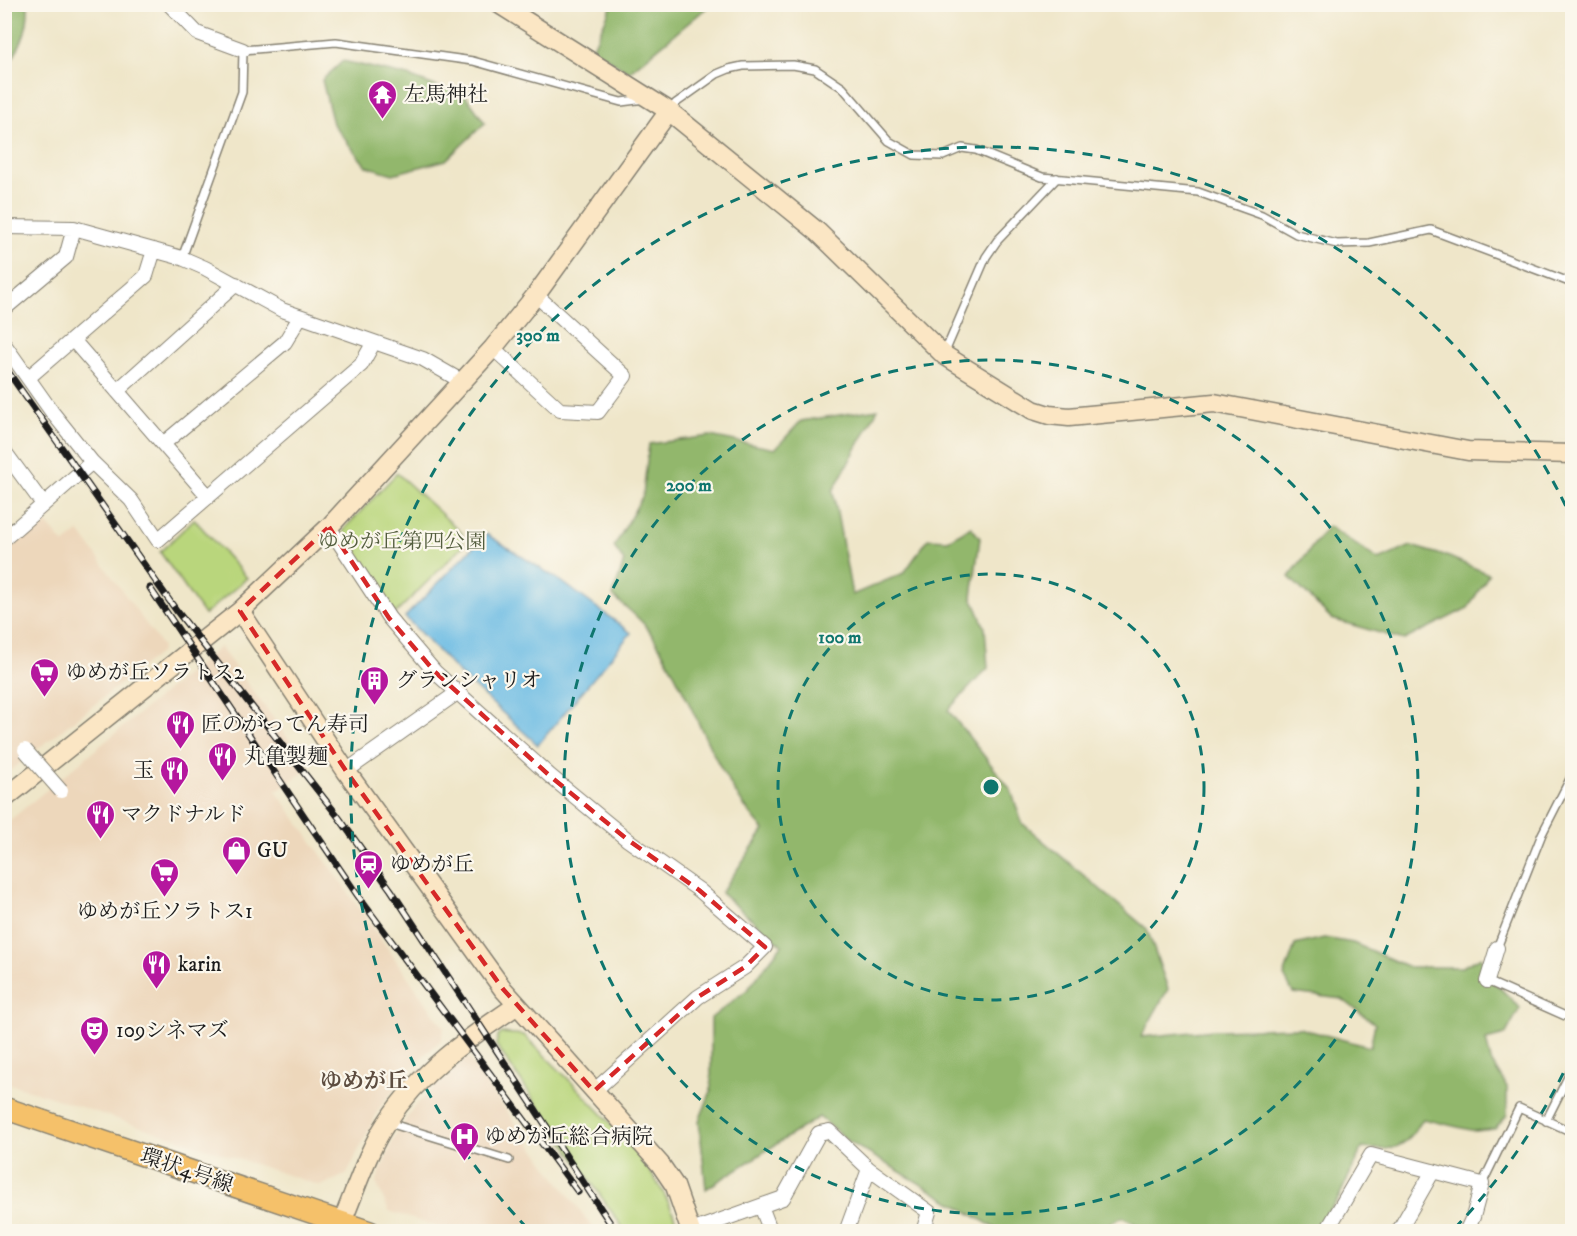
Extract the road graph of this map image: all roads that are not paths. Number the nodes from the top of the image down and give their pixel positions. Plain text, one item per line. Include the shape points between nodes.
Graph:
1 (169, 4) edge
2 (499, 4) edge
3 (243, 50) junction
4 (650, 99) junction
5 (669, 111) junction
6 (1057, 178) junction
7 (4, 227) edge
8 (75, 228) junction
9 (154, 250) junction
10 (182, 258) junction
11 (1572, 283) edge
12 (236, 284) junction
13 (536, 295) junction
14 (4, 309) edge
15 (300, 317) junction
16 (73, 340) junction
17 (374, 342) junction
18 (4, 344) edge
19 (493, 348) junction
20 (944, 355) junction
21 (28, 378) junction
22 (463, 382) junction
23 (117, 391) junction
24 (163, 444) junction
25 (4, 451) edge
26 (1572, 454) edge
27 (92, 462) junction
28 (208, 496) junction
29 (43, 504) junction
30 (329, 527) junction
31 (4, 539) edge
32 (240, 611) junction
33 (458, 693) junction
34 (25, 750) dead end
35 (346, 771) junction
36 (1572, 775) edge
37 (61, 791) dead end
38 (4, 799) edge
39 (1497, 948) joint
40 (1487, 981) joint
41 (516, 1006) junction
42 (1572, 1018) edge
43 (1572, 1069) edge
44 (594, 1091) junction
45 (4, 1108) edge
46 (1546, 1121) junction
47 (387, 1122) junction
48 (1572, 1132) edge
49 (509, 1160) dead end
50 (869, 1169) junction
51 (1433, 1171) junction
52 (1482, 1184) junction
53 (761, 1206) junction
54 (338, 1227) edge
55 (691, 1231) edge
56 (370, 1232) edge
57 (771, 1232) edge
58 (846, 1232) edge
59 (923, 1232) edge
60 (1326, 1232) edge
61 (1398, 1232) edge
62 (1466, 1232) edge

1 - 3 street via 197,33
2 - 4 street
3 - 4 lane via 336,42 473,61 621,102
3 - 10 lane via 242,92
4 - 5 street
5 - 6 lane via 729,69 792,65 815,69 843,88 889,141 914,155 943,156 962,148 976,150 1042,177
5 - 13 street
5 - 20 street via 818,232
6 - 11 lane via 1198,192 1262,215 1296,234 1337,244 1369,243 1431,230
6 - 20 lane via 986,257
7 - 8 street
8 - 9 street
8 - 14 street via 66,257
9 - 10 street
9 - 16 street via 146,276
10 - 12 street
12 - 15 street
12 - 23 street
13 - 19 street
13 - 19 street via 625,376 598,412 560,410
15 - 17 street
15 - 24 street via 285,342
16 - 21 street
16 - 23 street
17 - 22 street via 423,360
17 - 28 street via 361,364
18 - 21 street
19 - 22 street
20 - 26 street via 1048,415 1068,417 1214,403 1468,451
21 - 27 street
22 - 30 street
23 - 24 street
24 - 28 street
25 - 29 street
27 - 28 street via 131,500 158,540
27 - 29 street
29 - 31 street
30 - 32 street
30 - 33 street via 390,618
32 - 35 street
32 - 38 street
33 - 35 street
33 - 44 street via 549,776 628,840 699,890 765,948 745,967 698,997
34 - 37 street, bridge
35 - 41 street
36 - 39 lane via 1542,834
39 - 40 street
40 - 42 lane
41 - 44 street
41 - 47 street via 456,1046 428,1071
43 - 46 lane
44 - 55 street via 660,1164 675,1186
45 - 54 main road, 環状4号線
46 - 48 lane
46 - 52 lane via 1519,1108
47 - 49 lane
47 - 54 street
50 - 53 street via 829,1131 819,1133 783,1198
50 - 58 street
50 - 59 street via 929,1212
51 - 52 street
51 - 60 street via 1371,1155
51 - 61 street
52 - 62 street
53 - 55 street
53 - 57 street
54 - 56 main road, 環状4号線

